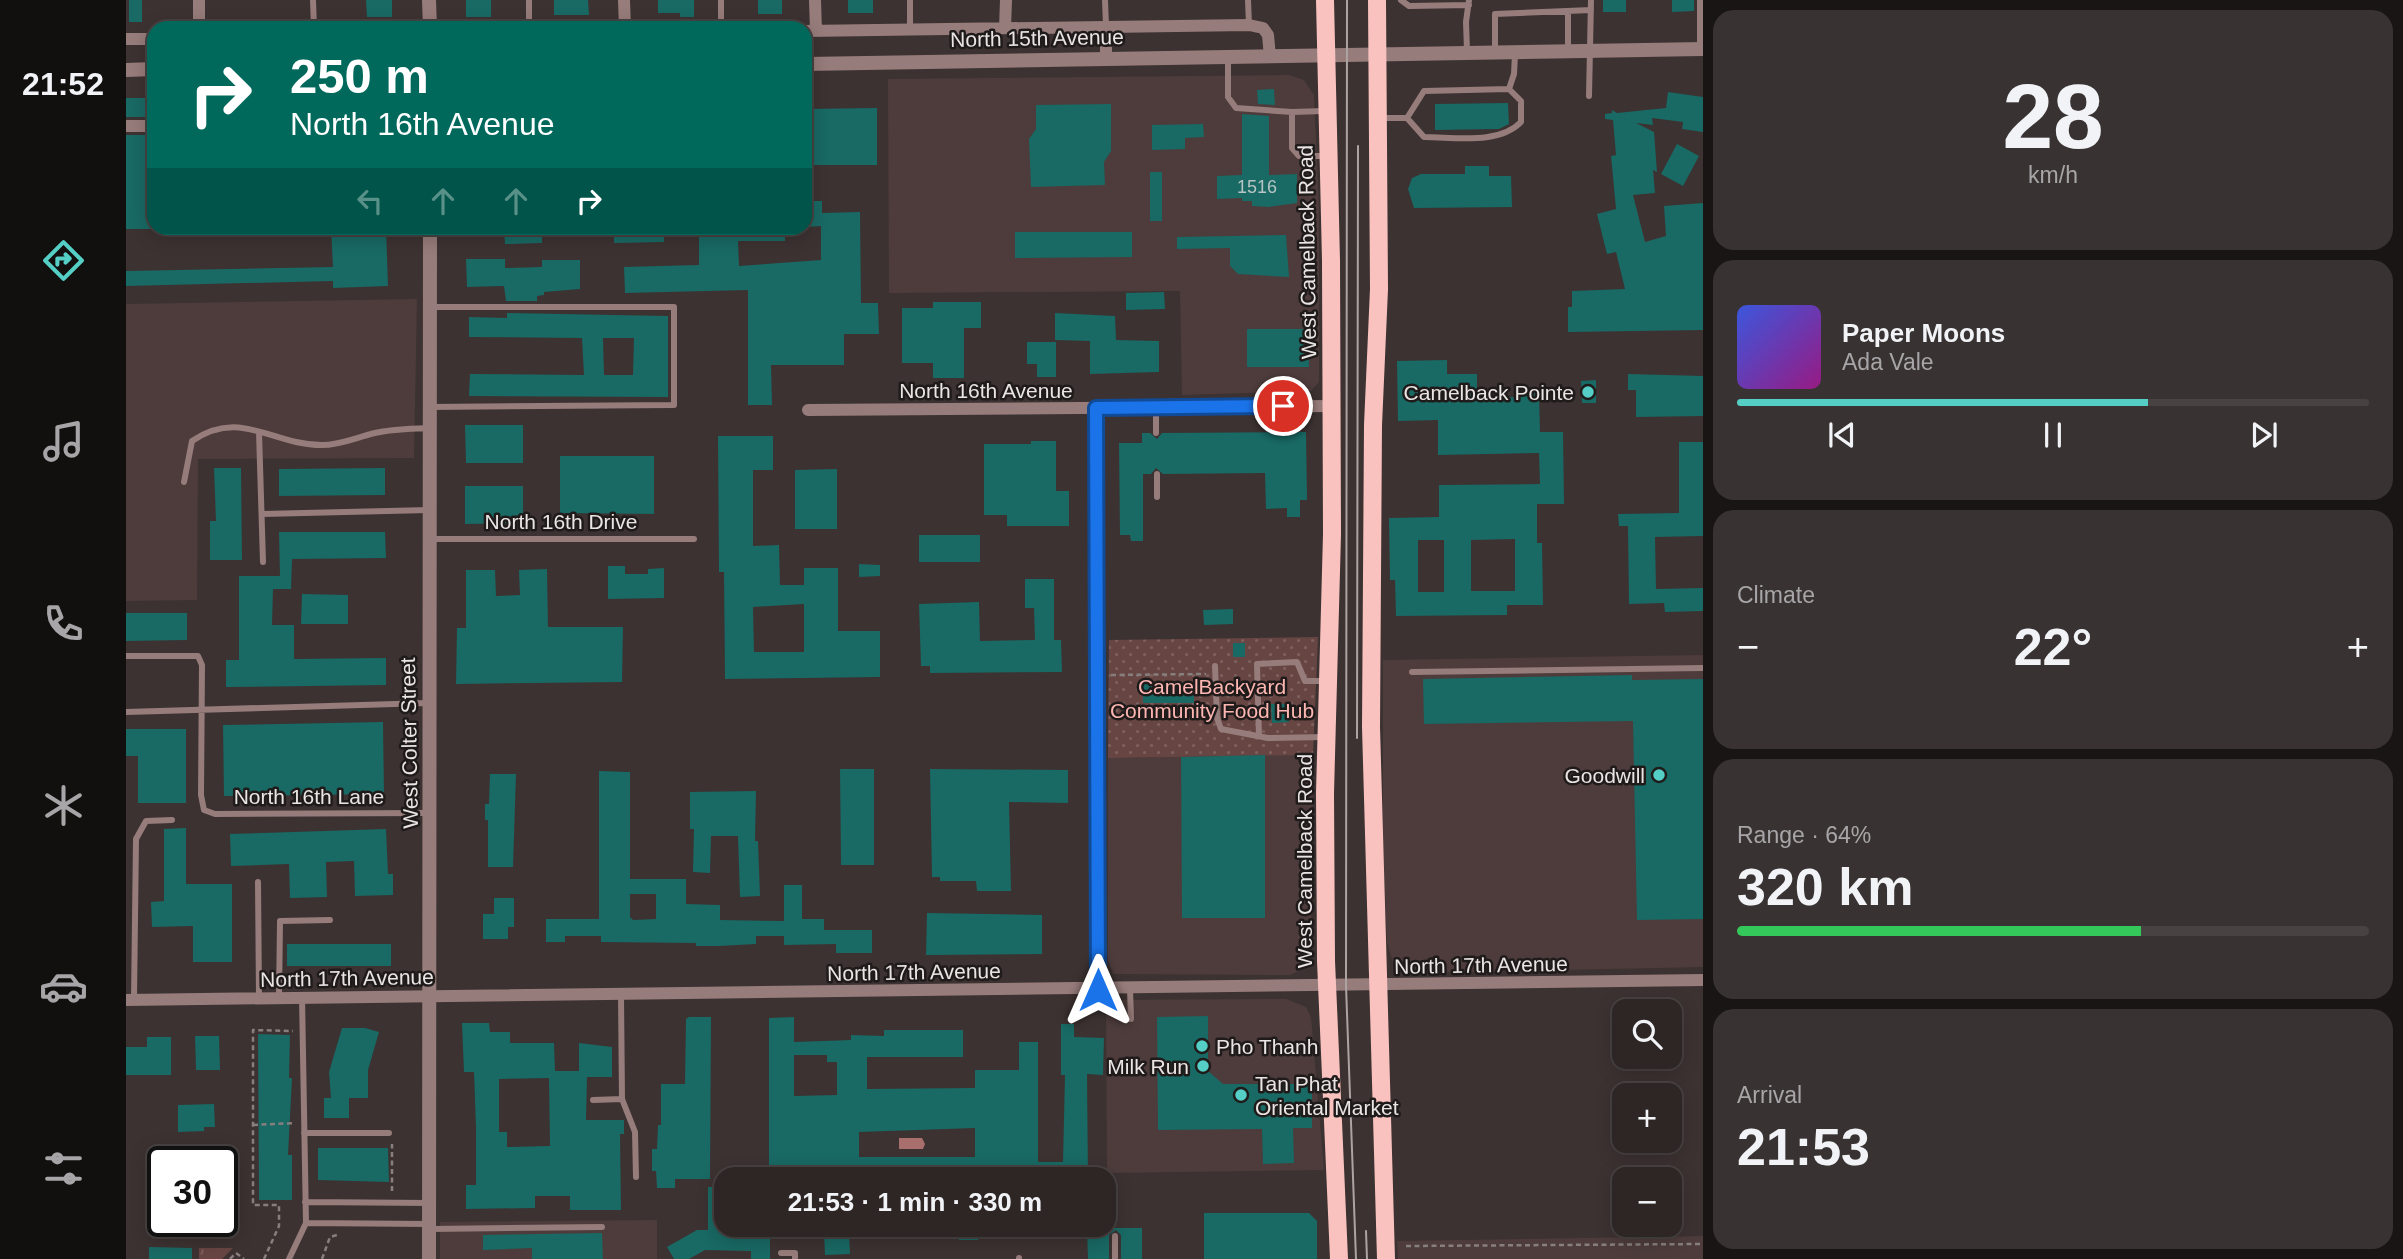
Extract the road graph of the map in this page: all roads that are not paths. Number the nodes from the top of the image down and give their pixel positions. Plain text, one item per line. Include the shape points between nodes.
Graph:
1 (199, 0) edge
2 (313, 0) edge
3 (429, 0) edge
4 (528, 0) edge
5 (624, 0) edge
6 (721, 0) edge
7 (815, 0) edge
8 (910, 0) edge
9 (1006, 0) edge
10 (1105, 0) edge
11 (1248, 0) edge
12 (1325, 0) edge
13 (1377, 0) edge
14 (1401, 0) edge
15 (1591, 0) edge
16 (1700, 0) edge
17 (1469, 2) edge
18 (1591, 10) junction
19 (1568, 11) junction
20 (199, 21) edge
21 (314, 21) edge
22 (430, 21) edge
23 (529, 21) edge
24 (625, 21) edge
25 (721, 21) edge
26 (812, 21) edge
27 (1249, 25) junction
28 (1005, 28) junction
29 (1106, 28) junction
30 (910, 30) junction
31 (812, 31) edge
32 (126, 39) edge
33 (147, 39) edge
34 (1702, 49) edge
35 (1591, 50) junction
36 (1568, 51) junction
37 (1495, 52) junction
38 (1515, 52) junction
39 (1467, 53) junction
40 (1326, 55) junction
41 (1379, 55) junction
42 (1228, 57) junction
43 (1270, 57) junction
44 (1106, 59) junction
45 (812, 64) edge
46 (147, 69) edge
47 (126, 70) edge
48 (1509, 89) junction
49 (1589, 92) dead end
50 (1328, 111) junction
51 (1292, 112) junction
52 (1379, 118) junction
53 (1407, 118) junction
54 (126, 126) edge
55 (147, 126) edge
56 (1329, 156) junction
57 (430, 235) edge
58 (429, 307) junction
59 (1332, 406) junction
60 (429, 407) junction
61 (1096, 408) junction
62 (1156, 408) junction
63 (808, 410) dead end
64 (429, 428) junction
65 (259, 432) junction
66 (1156, 433) dead end
67 (1157, 474) dead end
68 (184, 482) dead end
69 (1157, 498) dead end
70 (429, 510) junction
71 (262, 514) junction
72 (429, 539) junction
73 (694, 539) dead end
74 (263, 562) dead end
75 (126, 656) edge
76 (1215, 666) dead end
77 (1703, 668) edge
78 (1412, 672) dead end
79 (1328, 681) junction
80 (430, 703) junction
81 (201, 709) junction
82 (126, 712) edge
83 (1259, 736) junction
84 (1327, 737) junction
85 (431, 813) junction
86 (172, 820) dead end
87 (258, 882) dead end
88 (330, 920) dead end
89 (1703, 980) edge
90 (1326, 986) junction
91 (1378, 986) junction
92 (1130, 989) junction
93 (1098, 990) junction
94 (621, 995) junction
95 (430, 996) junction
96 (302, 997) junction
97 (259, 998) junction
98 (279, 998) junction
99 (130, 1000) edge
100 (1131, 1019) dead end
101 (622, 1099) junction
102 (593, 1100) dead end
103 (304, 1133) junction
104 (389, 1133) dead end
105 (636, 1177) dead end
106 (305, 1202) junction
107 (429, 1203) junction
108 (306, 1223) junction
109 (429, 1226) junction
110 (602, 1227) dead end
111 (1115, 1237) edge
112 (781, 1253) dead end
113 (289, 1259) edge
114 (429, 1259) edge
115 (795, 1259) edge
116 (1115, 1259) edge
117 (1339, 1259) edge
118 (1386, 1259) edge

1 - 20 street
2 - 21 lane
3 - 22 street
4 - 23 lane
5 - 24 street
6 - 25 lane
7 - 26 street
8 - 30 lane
9 - 28 street
10 - 29 lane
11 - 27 lane
12 - 40 main road, West Camelback Road
13 - 41 main road
14 - 17 lane via 1409,6
15 - 18 lane
16 - 34 lane
17 - 39 lane
18 - 19 lane
18 - 35 lane
19 - 36 lane
19 - 37 lane via 1495,14
27 - 29 street, North 15th Avenue
27 - 43 street via 1263,28 1268,35
28 - 29 street, North 15th Avenue
28 - 30 street, North 15th Avenue
29 - 44 street
30 - 31 street, North 15th Avenue
32 - 33 street
34 - 35 street, North 15th Avenue
35 - 36 street, North 15th Avenue
35 - 49 lane
36 - 38 street, North 15th Avenue
37 - 38 street, North 15th Avenue
37 - 39 street, North 15th Avenue
38 - 48 lane
39 - 41 street, North 15th Avenue
40 - 41 street, North 15th Avenue
40 - 43 street, North 15th Avenue
40 - 50 main road, West Camelback Road
41 - 52 main road
42 - 43 street, North 15th Avenue
42 - 44 street, North 15th Avenue
42 - 51 lane via 1228,97 1236,108
44 - 45 street, North 15th Avenue
46 - 47 street
48 - 53 lane via 1424,91
48 - 53 lane via 1521,101 1521,122 1510,133 1424,137
50 - 51 lane
50 - 56 main road, West Camelback Road
51 - 56 lane via 1294,154
52 - 53 lane
52 - 91 main road via 1371,727
54 - 55 street
56 - 59 main road, West Camelback Road
57 - 58 street, West Colter Street
58 - 60 street, West Colter Street
58 - 60 lane via 674,307 674,405
59 - 62 street, North 16th Avenue
59 - 79 main road, West Camelback Road
60 - 64 street, West Colter Street
61 - 62 street, North 16th Avenue
61 - 63 street, North 16th Avenue
61 - 93 street
62 - 66 lane
64 - 65 lane via 376,432 320,445
64 - 70 street, West Colter Street
65 - 68 lane via 232,425 208,430 192,442
65 - 71 lane
67 - 69 lane
70 - 71 lane
70 - 72 street, West Colter Street
71 - 74 lane
72 - 73 lane, North 16th Drive
72 - 80 street, West Colter Street
75 - 81 lane, North 16th Lane via 198,656
76 - 83 lane via 1221,729
77 - 78 lane
79 - 83 lane via 1305,681 1297,662 1257,664
79 - 84 main road, West Camelback Road
80 - 81 lane
80 - 85 street, West Colter Street
81 - 82 lane
81 - 85 lane, North 16th Lane via 204,810 215,814
83 - 84 lane
84 - 90 main road, West Camelback Road
85 - 95 street, West Colter Street
86 - 99 lane via 146,821 136,839
87 - 97 lane
88 - 98 lane via 279,922
89 - 91 street, North 17th Avenue
90 - 91 street, North 17th Avenue
90 - 92 street, North 17th Avenue
90 - 117 main road, West Camelback Road
91 - 118 main road
92 - 93 street, North 17th Avenue
92 - 100 lane
93 - 94 street, North 17th Avenue
94 - 95 street, North 17th Avenue
94 - 101 lane
95 - 96 street, North 17th Avenue
95 - 107 street, West Colter Street
96 - 98 street, North 17th Avenue
96 - 103 lane
97 - 98 street, North 17th Avenue
97 - 99 street, North 17th Avenue
101 - 102 lane
101 - 105 lane via 635,1132
103 - 104 lane
103 - 106 lane
106 - 107 lane
106 - 108 lane
107 - 109 street, West Colter Street
108 - 109 lane
108 - 113 lane
109 - 110 lane
109 - 114 street, West Colter Street
111 - 116 lane
112 - 115 lane via 795,1253

